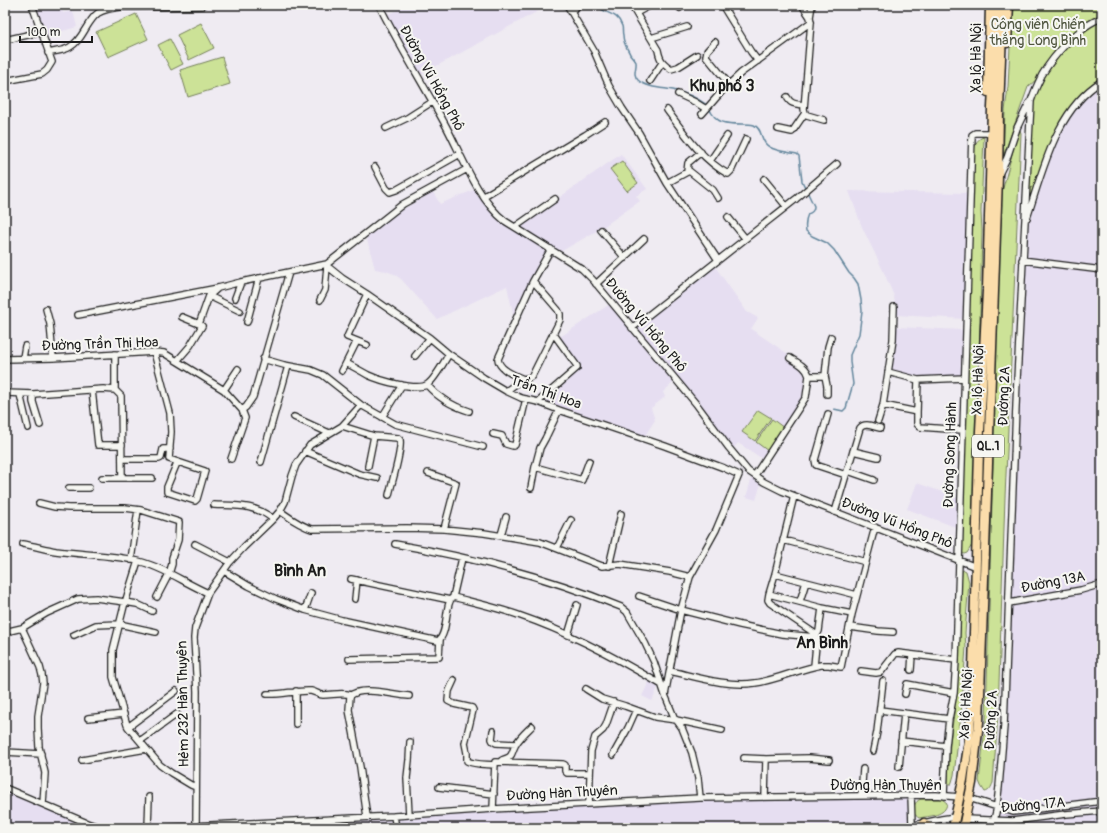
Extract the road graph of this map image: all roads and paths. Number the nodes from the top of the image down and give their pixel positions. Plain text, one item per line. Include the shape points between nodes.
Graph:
1 (32, 5) edge
2 (379, 5) edge
3 (568, 5) edge
4 (578, 5) edge
5 (631, 5) edge
6 (651, 5) edge
7 (722, 5) edge
8 (802, 5) edge
9 (812, 5) edge
10 (990, 5) edge
11 (997, 5) edge
12 (1003, 5) edge
13 (1009, 5) edge
14 (202, 6) dead end
15 (571, 11) junction
16 (636, 13) junction
17 (1102, 18) edge
18 (811, 20) junction
19 (687, 27) dead end
20 (41, 32) junction
21 (651, 38) junction
22 (5, 40) edge
23 (715, 42) dead end
24 (48, 53) junction
25 (697, 55) dead end
26 (758, 60) junction
27 (662, 63) junction
28 (650, 81) dead end
29 (1102, 81) edge
30 (5, 82) edge
31 (729, 84) junction
32 (678, 94) dead end
33 (787, 97) dead end
34 (1030, 100) junction
35 (432, 102) junction
36 (804, 105) junction
37 (996, 109) junction
38 (666, 110) dead end
39 (804, 112) junction
40 (824, 120) dead end
41 (605, 122) dead end
42 (386, 128) dead end
43 (778, 129) dead end
44 (992, 133) junction
45 (727, 136) dead end
46 (746, 140) dead end
47 (701, 152) junction
48 (460, 154) junction
49 (710, 161) junction
50 (837, 164) dead end
51 (375, 167) dead end
52 (467, 169) junction
53 (688, 170) junction
54 (998, 176) junction
55 (764, 179) dead end
56 (667, 183) junction
57 (484, 196) junction
58 (718, 198) dead end
59 (555, 199) dead end
60 (786, 206) junction
61 (728, 217) dead end
62 (1024, 224) junction
63 (515, 227) junction
64 (601, 230) dead end
65 (745, 238) junction
66 (644, 240) dead end
67 (551, 249) junction
68 (625, 258) junction
69 (718, 260) junction
70 (1022, 260) junction
71 (327, 265) junction
72 (1102, 270) edge
73 (290, 272) junction
74 (258, 278) junction
75 (533, 281) junction
76 (241, 282) junction
77 (596, 284) junction
78 (218, 288) junction
79 (366, 294) junction
80 (209, 296) junction
81 (235, 298) dead end
82 (320, 300) dead end
83 (894, 307) dead end
84 (46, 309) dead end
85 (240, 311) dead end
86 (78, 315) dead end
87 (182, 317) dead end
88 (247, 322) dead end
89 (199, 324) junction
90 (632, 328) junction
91 (553, 333) junction
92 (430, 338) junction
93 (831, 338) dead end
94 (357, 341) junction
95 (367, 345) dead end
96 (25, 346) dead end
97 (154, 352) junction
98 (115, 354) junction
99 (450, 354) junction
100 (415, 356) dead end
101 (23, 358) junction
102 (53, 358) junction
103 (790, 358) dead end
104 (5, 359) edge
105 (263, 359) junction
106 (177, 361) junction
107 (346, 363) junction
108 (288, 366) junction
109 (238, 369) dead end
110 (342, 371) dead end
111 (888, 372) junction
112 (808, 376) junction
113 (825, 376) junction
114 (964, 378) junction
115 (523, 379) junction
116 (918, 380) junction
117 (402, 385) junction
118 (427, 385) junction
119 (92, 390) junction
120 (114, 390) junction
121 (224, 390) junction
122 (506, 392) junction
123 (5, 394) edge
124 (20, 394) junction
125 (33, 394) junction
126 (827, 394) dead end
127 (526, 399) junction
128 (538, 402) junction
129 (361, 405) junction
130 (883, 405) junction
131 (242, 410) junction
132 (559, 410) junction
133 (469, 411) dead end
134 (917, 412) junction
135 (828, 414) dead end
136 (294, 417) dead end
137 (382, 417) junction
138 (878, 421) dead end
139 (40, 425) dead end
140 (342, 426) junction
141 (28, 428) dead end
142 (880, 428) dead end
143 (962, 430) junction
144 (329, 433) junction
145 (493, 434) dead end
146 (374, 436) junction
147 (122, 445) junction
148 (483, 447) dead end
149 (170, 449) junction
150 (305, 451) junction
151 (854, 451) junction
152 (878, 457) dead end
153 (122, 459) junction
154 (231, 459) dead end
155 (589, 461) dead end
156 (261, 462) dead end
157 (177, 463) junction
158 (368, 466) dead end
159 (535, 467) junction
160 (748, 471) junction
161 (428, 473) dead end
162 (847, 473) junction
163 (739, 475) junction
164 (755, 475) junction
165 (102, 478) dead end
166 (122, 478) junction
167 (152, 478) dead end
168 (377, 478) dead end
169 (874, 480) dead end
170 (69, 488) dead end
171 (90, 488) dead end
172 (531, 488) dead end
173 (389, 495) dead end
174 (794, 496) junction
175 (39, 503) dead end
176 (214, 505) dead end
177 (138, 510) junction
178 (280, 511) junction
179 (835, 512) junction
180 (621, 514) dead end
181 (506, 517) dead end
182 (273, 519) junction
183 (571, 520) dead end
184 (875, 528) junction
185 (444, 529) junction
186 (501, 535) junction
187 (783, 540) junction
188 (23, 544) dead end
189 (195, 544) dead end
190 (395, 544) dead end
191 (557, 548) junction
192 (462, 558) junction
193 (132, 560) junction
194 (959, 560) junction
195 (138, 561) junction
196 (230, 562) junction
197 (866, 562) junction
198 (609, 566) junction
199 (976, 567) junction
200 (224, 571) junction
201 (169, 574) junction
202 (775, 574) junction
203 (690, 577) junction
204 (806, 582) junction
205 (1102, 584) edge
206 (208, 593) junction
207 (311, 593) dead end
208 (769, 594) junction
209 (857, 595) junction
210 (639, 596) dead end
211 (157, 597) dead end
212 (452, 598) junction
213 (355, 599) dead end
214 (800, 601) junction
215 (125, 602) junction
216 (1009, 604) junction
217 (577, 605) dead end
218 (822, 608) junction
219 (305, 610) junction
220 (681, 610) junction
221 (152, 611) dead end
222 (852, 614) junction
223 (119, 624) junction
224 (850, 627) junction
225 (22, 628) junction
226 (5, 632) edge
227 (156, 632) dead end
228 (893, 632) dead end
229 (74, 635) dead end
230 (568, 635) junction
231 (816, 636) junction
232 (440, 640) junction
233 (912, 654) junction
234 (349, 659) dead end
235 (956, 660) junction
236 (814, 666) junction
237 (910, 670) dead end
238 (670, 671) junction
239 (861, 671) dead end
240 (454, 680) dead end
241 (883, 681) dead end
242 (662, 685) junction
243 (586, 689) dead end
244 (176, 691) dead end
245 (296, 691) junction
246 (954, 692) junction
247 (267, 694) dead end
248 (905, 694) dead end
249 (351, 695) junction
250 (665, 695) junction
251 (410, 696) dead end
252 (614, 702) junction
253 (636, 710) junction
254 (880, 710) junction
255 (904, 713) junction
256 (124, 714) junction
257 (177, 714) dead end
258 (88, 718) dead end
259 (949, 719) junction
260 (676, 720) junction
261 (296, 724) dead end
262 (532, 726) dead end
263 (128, 727) junction
264 (722, 730) dead end
265 (493, 731) dead end
266 (140, 741) junction
267 (901, 741) junction
268 (410, 742) dead end
269 (516, 744) junction
270 (946, 746) junction
271 (146, 748) junction
272 (873, 751) dead end
273 (5, 752) edge
274 (41, 754) junction
275 (613, 755) dead end
276 (744, 758) dead end
277 (766, 759) junction
278 (82, 760) dead end
279 (829, 760) dead end
280 (496, 763) junction
281 (899, 767) dead end
282 (863, 769) dead end
283 (590, 773) junction
284 (196, 787) junction
285 (439, 787) dead end
286 (5, 788) edge
287 (494, 794) junction
288 (911, 795) junction
289 (861, 796) junction
290 (944, 796) junction
291 (149, 797) dead end
292 (765, 797) junction
293 (960, 797) junction
294 (700, 798) junction
295 (970, 798) junction
296 (1102, 801) edge
297 (43, 804) junction
298 (589, 804) junction
299 (996, 807) junction
300 (493, 809) junction
301 (1102, 811) edge
302 (409, 815) junction
303 (394, 816) junction
304 (367, 817) junction
305 (955, 817) junction
306 (965, 819) junction
307 (994, 820) junction
308 (927, 825) edge
309 (196, 826) junction
310 (913, 826) edge
311 (102, 828) edge
312 (148, 828) edge
313 (166, 828) edge
314 (396, 828) edge
315 (900, 828) edge
316 (953, 828) edge
317 (963, 828) edge
318 (992, 828) edge

1 - 20 street
2 - 35 street, Đường Vũ Hồng Phô
3 - 15 street
4 - 15 street
5 - 16 street
6 - 16 street
7 - 26 street
8 - 18 street
9 - 18 street
10 - 37 highway, Xa lộ Hà Nội / QL.1 via 988,94
11 - 37 highway, QL.1
12 - 37 highway, QL.1
13 - 37 highway, Xa lộ Hà Nội / QL.1 via 1005,90 1003,103
14 - 24 street via 107,9 93,18 71,46
15 - 56 street via 609,86 640,133
16 - 21 street
17 - 34 street, Đường 2A via 1083,29 1060,50
18 - 26 street
18 - 36 street
19 - 21 street
20 - 22 street
20 - 24 street
21 - 27 street
23 - 31 street via 706,56
24 - 30 street via 52,62 42,74
25 - 27 street via 671,69
26 - 31 street
27 - 28 street
29 - 62 street via 1072,109 1052,144
31 - 32 street via 704,112 695,102
33 - 36 street via 792,103
34 - 54 street
34 - 62 street, Đường 2A
35 - 42 street
35 - 48 street, Đường Vũ Hồng Phô
36 - 39 street
37 - 44 highway, Xa lộ Hà Nội / QL.1
37 - 54 highway, Xa lộ Hà Nội / QL.1
38 - 47 street
39 - 40 street
39 - 43 street via 792,132
41 - 57 street
44 - 114 street, Đường Song Hành via 975,132 972,135
44 - 199 highway, Xa lộ Hà Nội / QL.1
45 - 49 street
46 - 49 street via 729,174
47 - 49 street
47 - 53 street via 688,163
48 - 51 street via 390,192
48 - 52 street, Đường Vũ Hồng Phô
50 - 60 street
52 - 57 street, Đường Vũ Hồng Phô
52 - 71 street via 403,204
53 - 56 street
53 - 58 street via 713,190
54 - 295 highway, Xa lộ Hà Nội / QL.1 via 979,722
55 - 60 street
56 - 69 street
57 - 63 street, Đường Vũ Hồng Phô via 497,215
59 - 63 street
60 - 65 street
61 - 65 street
62 - 70 street, Đường 2A
63 - 67 street, Đường Vũ Hồng Phô
64 - 68 street
65 - 69 street
66 - 68 street
67 - 75 street
67 - 77 street, Đường Vũ Hồng Phô via 582,269
68 - 77 street
69 - 90 street
70 - 72 street
70 - 216 street, Đường 2A
71 - 73 street
71 - 79 street, Trần Thị Hoa
71 - 82 street
73 - 74 street
73 - 105 street
74 - 76 street
74 - 88 street
75 - 91 street via 560,314 560,320
75 - 115 street via 498,359 500,366
76 - 78 street
76 - 81 street
77 - 90 street, Đường Vũ Hồng Phô
78 - 80 street, Đường Trần Thị Hoa
78 - 86 street
79 - 92 street, Trần Thị Hoa
79 - 94 street via 347,337
80 - 85 street
80 - 89 street, Đường Trần Thị Hoa
83 - 111 street
84 - 102 street
87 - 89 street
89 - 106 street, Đường Trần Thị Hoa via 202,326
90 - 160 street, Đường Vũ Hồng Phô
91 - 115 street via 532,376
91 - 128 street via 577,368
92 - 99 street, Trần Thị Hoa
92 - 100 street
93 - 113 street
94 - 95 street
94 - 107 street
96 - 101 street
97 - 98 street, Đường Trần Thị Hoa
97 - 106 street, Đường Trần Thị Hoa via 164,353
97 - 149 street via 170,413
98 - 102 street, Đường Trần Thị Hoa
98 - 120 street
99 - 118 street
99 - 122 street, Trần Thị Hoa
101 - 102 street, Đường Trần Thị Hoa
101 - 104 street, Đường Trần Thị Hoa
103 - 112 street via 806,369
105 - 108 street
105 - 131 street via 252,396
106 - 121 street
107 - 110 street
107 - 117 street via 369,375
108 - 129 street via 323,375
108 - 156 street
109 - 121 street
111 - 116 street
111 - 130 street
112 - 113 street
112 - 164 street via 806,397
113 - 126 street
114 - 116 street
114 - 143 street, Đường Song Hành
115 - 122 street
116 - 134 street
117 - 118 street
117 - 137 street
118 - 133 street via 449,404
119 - 120 street
119 - 125 street
119 - 147 street via 98,446
120 - 147 street via 121,396
121 - 131 street
122 - 127 street, Trần Thị Hoa
123 - 124 street
124 - 125 street
124 - 141 street
125 - 139 street
127 - 128 street, Trần Thị Hoa
127 - 145 street via 515,445 506,444 502,436
128 - 132 street, Trần Thị Hoa
129 - 137 street
129 - 140 street, Hẻm 232 Hàn Thuyên
130 - 134 street
130 - 138 street
131 - 154 street via 245,418
132 - 159 street via 540,448
132 - 163 street, Trần Thị Hoa via 665,446
134 - 143 street via 917,424 920,427
135 - 162 street via 815,460 816,465
136 - 144 street
137 - 148 street via 395,424
140 - 144 street, Hẻm 232 Hàn Thuyên
140 - 146 street
142 - 151 street via 862,426
143 - 194 street, Đường Song Hành
144 - 150 street, Hẻm 232 Hàn Thuyên
146 - 158 street
146 - 173 street via 400,440
147 - 153 street
149 - 153 street via 163,449 159,459
149 - 157 street via 169,459
150 - 168 street via 359,474
150 - 178 street, Hẻm 232 Hàn Thuyên via 296,465
151 - 152 street
151 - 162 street
153 - 166 street
155 - 159 street via 582,480
157 - 157 street via 167,487 168,492 195,501 205,471
159 - 172 street
160 - 163 street
160 - 164 street, Đường Vũ Hồng Phô
161 - 185 street via 456,482
162 - 169 street
162 - 179 street
163 - 203 street via 716,530
164 - 174 street, Đường Vũ Hồng Phô
165 - 166 street
166 - 167 street
170 - 171 street
174 - 179 street, Đường Vũ Hồng Phô
174 - 187 street
175 - 177 street via 69,508
176 - 182 street via 250,507
177 - 193 street
177 - 201 street via 179,522 178,540
178 - 182 street, Hẻm 232 Hàn Thuyên
178 - 185 street via 306,528 312,529
179 - 184 street, Đường Vũ Hồng Phô
180 - 198 street
181 - 186 street
182 - 196 street, Hẻm 232 Hàn Thuyên
183 - 191 street
184 - 194 street, Đường Vũ Hồng Phô
184 - 197 street
185 - 186 street
186 - 191 street via 540,542
187 - 197 street
187 - 202 street
188 - 193 street via 56,551
189 - 196 street
190 - 192 street
191 - 198 street via 584,560
192 - 212 street
192 - 242 street via 543,579 621,607 627,612 645,643
193 - 195 street
194 - 199 street, Đường Vũ Hồng Phô
194 - 235 street, Đường Song Hành
195 - 201 street
195 - 215 street
196 - 200 street, Hẻm 232 Hàn Thuyên
197 - 209 street
198 - 203 street via 620,564
199 - 293 highway, Xa lộ Hà Nội / QL.1 via 972,705
200 - 206 street, Hẻm 232 Hàn Thuyên
200 - 219 street via 256,590
201 - 206 street
201 - 211 street
202 - 204 street
202 - 208 street
203 - 220 street
204 - 209 street
204 - 214 street
205 - 216 street, Đường 13A
206 - 284 street, Hẻm 232 Hàn Thuyên via 195,628 194,638 197,691
207 - 219 street
208 - 214 street
208 - 231 street via 770,603
209 - 222 street
210 - 220 street
212 - 213 street via 354,580
212 - 230 street via 520,615
212 - 232 street
214 - 218 street
215 - 221 street
215 - 223 street
215 - 225 street via 96,598 78,600
216 - 299 street, Đường 2A via 1004,726
217 - 230 street
218 - 222 street
218 - 231 street
219 - 232 street
220 - 231 street via 782,634
220 - 238 street
222 - 224 street
223 - 227 street
223 - 229 street via 96,625
223 - 256 street via 113,650 113,677
224 - 228 street
224 - 236 street via 841,667
225 - 226 street
225 - 274 street via 42,675 38,716
230 - 242 street via 618,659
231 - 236 street
232 - 234 street via 439,657
233 - 235 street
233 - 237 street
233 - 239 street via 897,653 881,672
235 - 246 street, Đường Song Hành
236 - 238 street via 755,683 736,684
238 - 250 street
240 - 280 street via 449,690 448,701 473,710 465,743 467,761 477,764
241 - 254 street
242 - 250 street
243 - 252 street via 602,699
244 - 263 street
245 - 247 street
245 - 249 street via 312,691 323,695
245 - 261 street
246 - 248 street via 907,684
246 - 259 street, Đường Song Hành
249 - 251 street via 367,690
249 - 304 street via 349,710
250 - 260 street
252 - 253 street
252 - 283 street via 606,725 595,737 591,751
253 - 260 street via 655,717
253 - 275 street
254 - 255 street
254 - 272 street
255 - 259 street
255 - 267 street
256 - 258 street
256 - 263 street
257 - 266 street
259 - 270 street, Đường Song Hành
260 - 264 street
260 - 294 street via 692,753
262 - 269 street
263 - 266 street
265 - 269 street via 492,739 496,743
266 - 271 street
267 - 270 street
267 - 281 street
268 - 302 street via 407,778
269 - 280 street via 509,758
270 - 290 street, Đường Song Hành
271 - 278 street
271 - 284 street via 160,765
273 - 274 street
274 - 297 street via 45,773
276 - 277 street
277 - 279 street
277 - 292 street
280 - 283 street via 563,764 567,773
280 - 287 street
282 - 289 street
283 - 298 street
284 - 309 street, Hẻm 232 Hàn Thuyên
285 - 287 street
286 - 297 street
287 - 300 street
288 - 289 street, Đường Hàn Thuyên
288 - 290 street, Đường Hàn Thuyên
288 - 310 street
289 - 292 street, Đường Hàn Thuyên
290 - 293 street, Đường Hàn Thuyên
291 - 312 street
292 - 294 street, Đường Hàn Thuyên
293 - 295 highway
293 - 305 highway, Xa lộ Hà Nội / QL.1
294 - 298 street, Đường Hàn Thuyên
295 - 299 street, Đường 17A
295 - 306 highway, Xa lộ Hà Nội / QL.1
296 - 299 street, Đường 17A via 1013,812
297 - 311 street
298 - 300 street, Đường Hàn Thuyên
299 - 307 street, Đường 2A
300 - 302 street, Đường Hàn Thuyên
301 - 307 street, Đường 17A via 1013,822
302 - 303 street, Đường Hàn Thuyên
303 - 304 street, Đường Hàn Thuyên
303 - 314 street
304 - 309 street, Đường Hàn Thuyên
305 - 306 highway
305 - 308 street
305 - 316 highway, Xa lộ Hà Nội / QL.1
306 - 307 street, Đường 17A
306 - 317 highway, Xa lộ Hà Nội / QL.1
307 - 318 street, Đường 2A
308 - 310 street
309 - 313 street, Đường Hàn Thuyên
310 - 315 street

